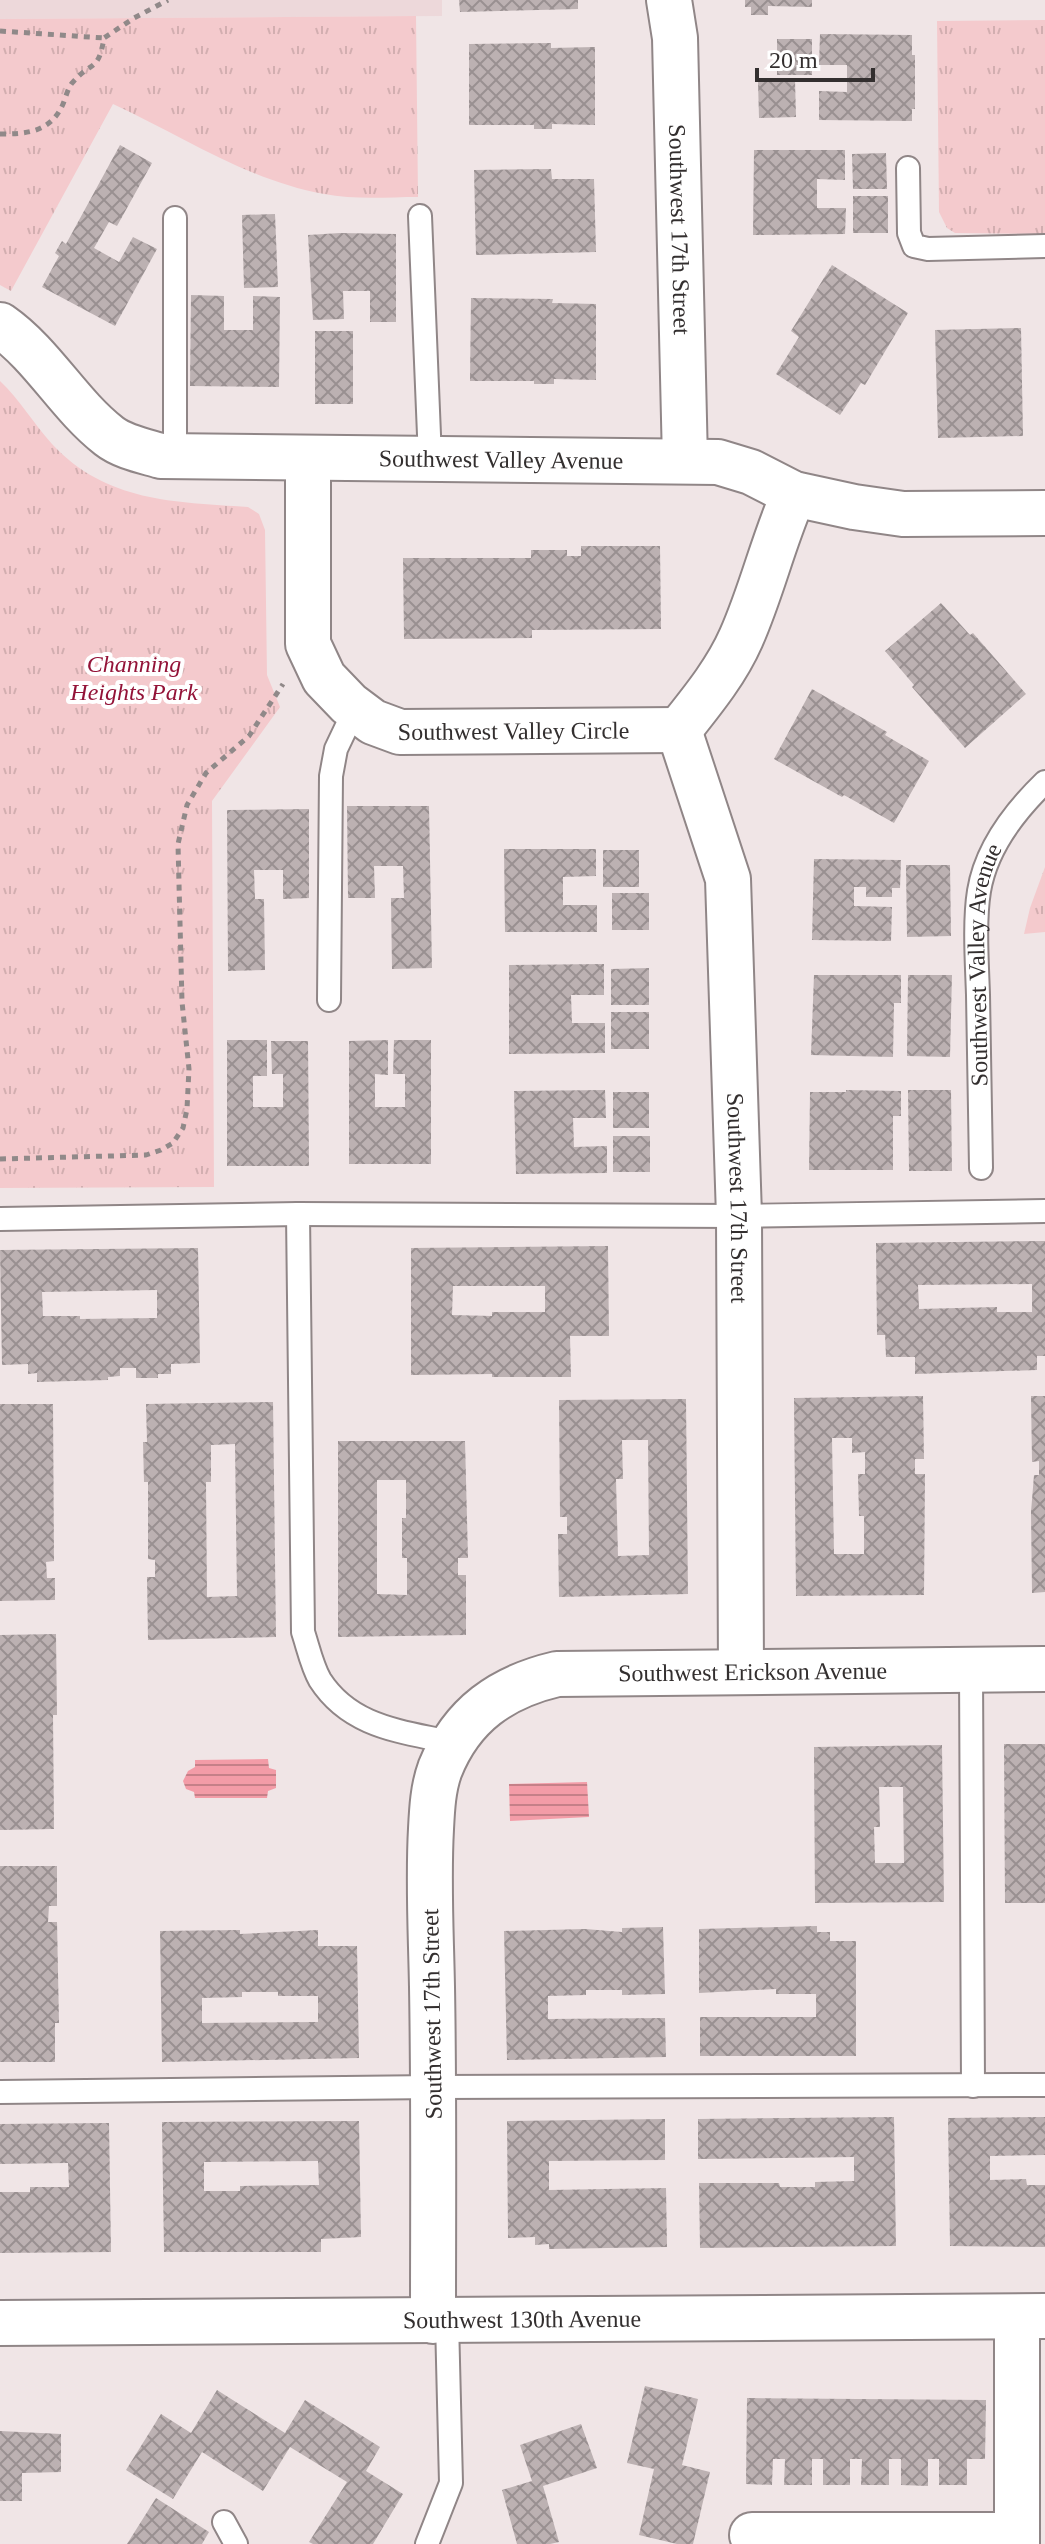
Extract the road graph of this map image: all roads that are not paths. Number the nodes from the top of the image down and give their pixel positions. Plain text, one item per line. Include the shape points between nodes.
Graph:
1 (669, 0) edge
2 (908, 168) dead end
3 (420, 216) dead end
4 (175, 218) dead end
5 (1045, 246) edge
6 (0, 325) edge
7 (175, 456) junction
8 (308, 458) junction
9 (430, 459) junction
10 (685, 461) junction
11 (794, 494) junction
12 (1045, 513) edge
13 (355, 709) junction
14 (679, 730) junction
15 (1045, 782) edge
16 (329, 1000) dead end
17 (981, 1168) dead end
18 (1045, 1211) edge
19 (298, 1214) junction
20 (739, 1216) junction
21 (0, 1219) edge
22 (1045, 1669) edge
23 (971, 1670) junction
24 (741, 1672) junction
25 (462, 1731) junction
26 (1045, 2085) edge
27 (973, 2086) junction
28 (434, 2087) junction
29 (0, 2092) edge
30 (1031, 2316) edge
31 (440, 2321) junction
32 (0, 2323) edge
33 (224, 2522) dead end
34 (752, 2535) dead end
35 (1017, 2540) edge
36 (236, 2544) edge
37 (427, 2544) edge

1 - 10 street, Southwest 17th Street via 675,38
2 - 5 lane via 914,246
3 - 9 lane
4 - 7 lane
6 - 7 street, Southwest Valley Avenue via 110,437 133,448
7 - 8 street, Southwest Valley Avenue
8 - 9 street, Southwest Valley Avenue
8 - 13 street, Southwest Valley Circle via 308,644 324,678
9 - 10 street, Southwest Valley Avenue
10 - 11 street, Southwest Valley Avenue via 718,462
11 - 12 street, Southwest Valley Avenue via 903,514
11 - 14 street via 741,639 718,680
13 - 14 street, Southwest Valley Circle via 400,732
13 - 16 lane via 336,749 331,776
14 - 20 street, Southwest 17th Street via 728,879
15 - 17 lane, Southwest Valley Avenue via 1001,835 979,891
18 - 20 lane
19 - 20 lane
19 - 21 lane
19 - 25 lane via 303,1632 319,1678 341,1706 372,1724
20 - 24 street, Southwest 17th Street
22 - 23 street, Southwest Erickson Avenue
23 - 24 street, Southwest Erickson Avenue
23 - 27 lane
24 - 25 street, Southwest Erickson Avenue via 557,1674 503,1692
25 - 28 street, Southwest 17th Street via 440,1771 433,1801 429,1856
26 - 27 lane
27 - 28 lane
28 - 29 lane
28 - 31 street, Southwest 17th Street
30 - 31 street, Southwest 130th Avenue
30 - 35 street
31 - 32 street, Southwest 130th Avenue
31 - 37 lane via 451,2483
33 - 36 lane
34 - 35 street

